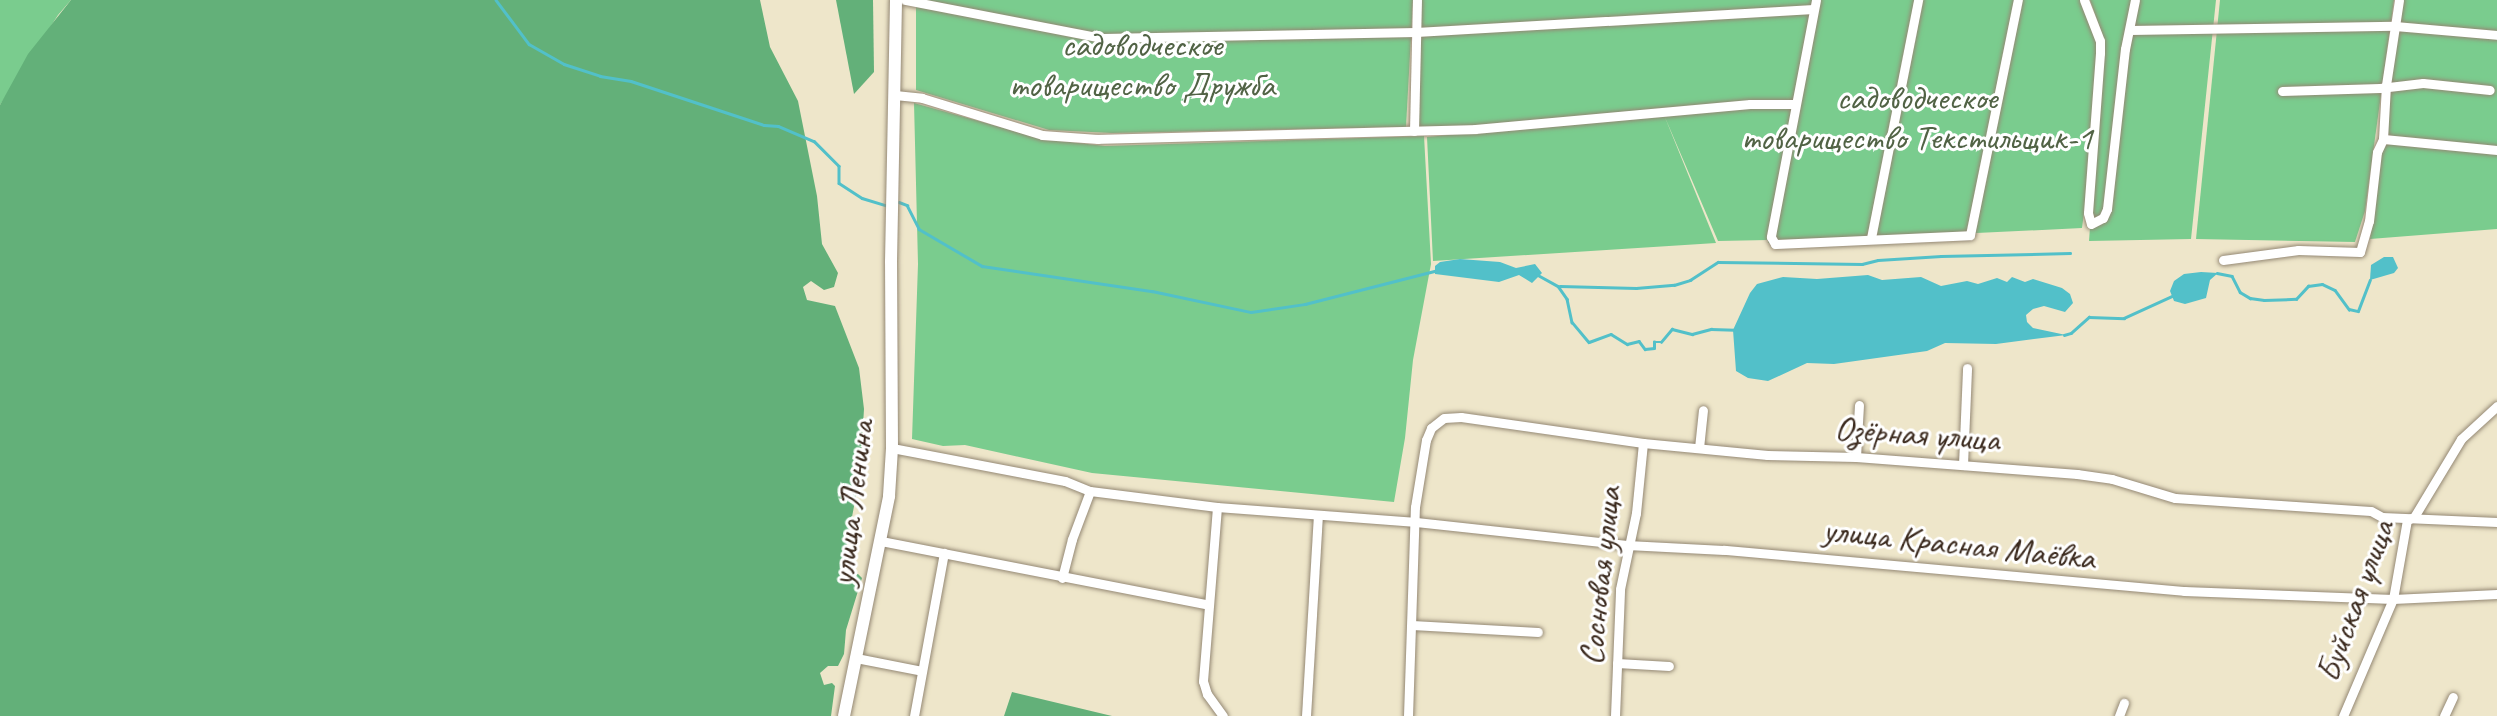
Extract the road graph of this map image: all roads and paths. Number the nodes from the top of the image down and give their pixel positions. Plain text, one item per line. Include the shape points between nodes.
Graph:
1 (896, 0) edge
2 (905, 0) edge
3 (1417, 0) edge
4 (1918, 0) edge
5 (2018, 0) edge
6 (2084, 0) edge
7 (2135, 0) edge
8 (2399, 0) edge
9 (1814, 4) edge
10 (2395, 26) junction
11 (2130, 30) junction
12 (1416, 32) junction
13 (2497, 35) edge
14 (2386, 85) junction
15 (2490, 90) dead end
16 (2282, 91) dead end
17 (895, 95) junction
18 (1794, 104) junction
19 (1414, 131) junction
20 (2383, 139) junction
21 (2497, 150) edge
22 (1871, 238) junction
23 (2224, 260) dead end
24 (1966, 368) dead end
25 (1859, 405) dead end
26 (2497, 406) edge
27 (1703, 410) dead end
28 (1643, 443) junction
29 (892, 448) junction
30 (1699, 448) junction
31 (1856, 457) junction
32 (1963, 465) junction
33 (1090, 491) junction
34 (1217, 507) junction
35 (1318, 516) junction
36 (2414, 517) junction
37 (1416, 522) junction
38 (2497, 522) edge
39 (881, 541) junction
40 (1627, 545) junction
41 (944, 552) junction
42 (1062, 578) junction
43 (2497, 594) edge
44 (2393, 598) junction
45 (1209, 606) junction
46 (1412, 625) junction
47 (1538, 632) dead end
48 (856, 659) junction
49 (1617, 663) junction
50 (1669, 666) dead end
51 (922, 671) junction
52 (2453, 697) dead end
53 (2124, 703) dead end
54 (844, 716) edge
55 (914, 716) edge
56 (1223, 716) edge
57 (1306, 716) edge
58 (1408, 716) edge
59 (1615, 716) edge
60 (2119, 716) edge
61 (2343, 716) edge
62 (2445, 716) edge

1 - 17 main road, улица Ленина
2 - 12 street via 1103,38
3 - 12 street
4 - 22 street
5 - 22 street via 1972,231
6 - 11 street via 2101,53 2088,214 2091,224 2104,218 2107,209
7 - 11 street
8 - 10 street
9 - 12 street
9 - 18 street
10 - 11 street
10 - 13 street
10 - 14 street
12 - 19 street
14 - 15 street via 2423,83
14 - 16 street
14 - 20 street
17 - 19 street via 922,98 1061,138
17 - 29 main road, улица Ленина
18 - 19 street
18 - 22 street via 1772,242
20 - 21 street
20 - 23 street via 2360,252 2298,250
24 - 32 street
25 - 31 street
26 - 36 street, Буйская улица via 2461,439
27 - 30 street
28 - 30 street, Озёрная улица
28 - 37 street, Озёрная улица via 1444,418 1431,428 1426,440
28 - 40 street, Сосновая улица via 1636,513
29 - 33 street, улица Красная Маёвка via 1065,481
29 - 39 main road, улица Ленина
30 - 31 street, Озёрная улица
31 - 32 street, Озёрная улица
32 - 36 street, Озёрная улица via 2112,479 2175,498
33 - 34 street, улица Красная Маёвка
33 - 42 street
34 - 35 street, улица Красная Маёвка
34 - 45 street
35 - 37 street, улица Красная Маёвка
35 - 57 street
36 - 38 street, Озёрная улица
36 - 44 street, Буйская улица via 2407,520
37 - 40 street, улица Красная Маёвка
37 - 46 street
39 - 41 street
39 - 48 main road, улица Ленина
40 - 44 street, улица Красная Маёвка via 2104,586
40 - 49 street, Сосновая улица
41 - 42 street
41 - 51 street
42 - 45 street
43 - 44 street, улица Красная Маёвка
44 - 61 street, Буйская улица
45 - 56 street via 1203,681
46 - 47 street
46 - 58 street
48 - 51 street
48 - 54 main road, улица Ленина
49 - 50 street
49 - 59 street, Сосновая улица
51 - 55 street
52 - 62 street
53 - 60 street

